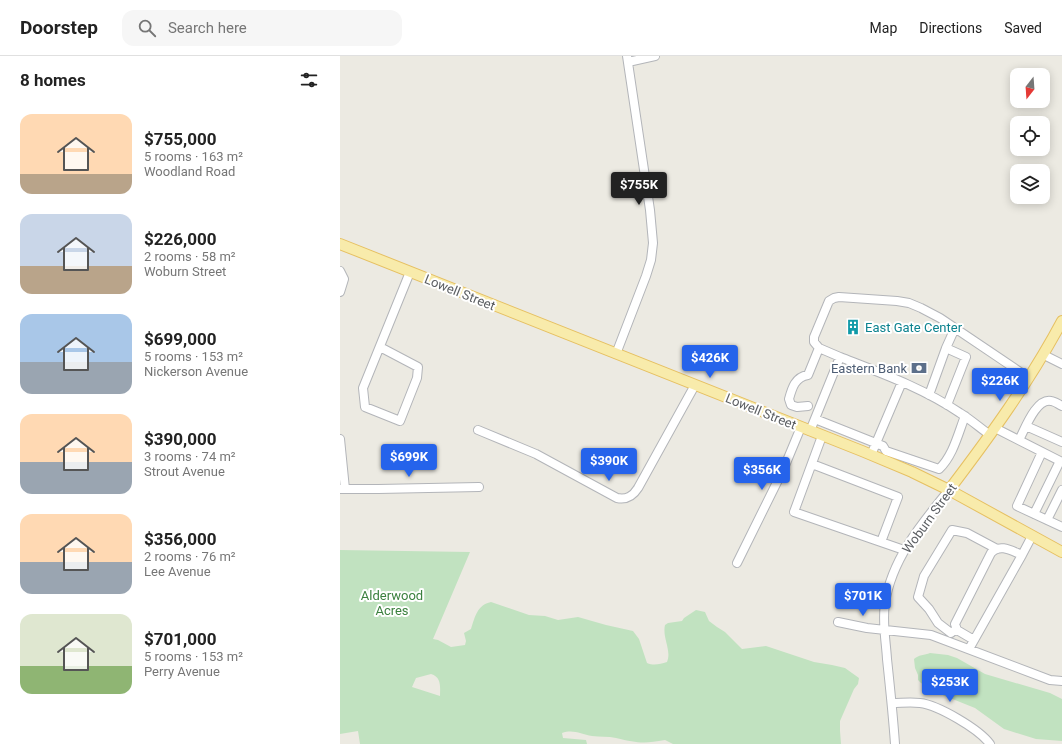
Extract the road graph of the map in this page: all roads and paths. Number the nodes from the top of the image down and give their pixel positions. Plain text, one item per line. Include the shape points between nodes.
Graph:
1 (655, 56) edge
2 (628, 59) edge
3 (340, 244) edge
4 (340, 271) edge
5 (410, 272) junction
6 (340, 292) edge
7 (1062, 322) edge
8 (955, 328) junction
9 (380, 346) junction
10 (819, 348) junction
11 (946, 348) junction
12 (616, 354) junction
13 (1044, 355) junction
14 (840, 357) junction
15 (1062, 364) edge
16 (1029, 378) junction
17 (902, 382) junction
18 (695, 385) junction
19 (929, 395) junction
20 (947, 405) junction
21 (808, 406) dead end
22 (1062, 406) edge
23 (965, 416) junction
24 (815, 419) junction
25 (1026, 426) junction
26 (806, 429) junction
27 (478, 430) dead end
28 (992, 431) junction
29 (822, 436) junction
30 (340, 439) edge
31 (1019, 440) junction
32 (1062, 442) edge
33 (876, 444) junction
34 (1042, 452) junction
35 (871, 455) junction
36 (885, 455) junction
37 (1061, 461) edge
38 (812, 464) junction
39 (342, 477) edge
40 (479, 487) dead end
41 (342, 489) edge
42 (949, 490) junction
43 (1062, 490) edge
44 (1034, 514) junction
45 (1047, 520) junction
46 (1062, 527) edge
47 (1032, 536) junction
48 (881, 542) junction
49 (996, 549) junction
50 (904, 550) junction
51 (1062, 552) edge
52 (1022, 555) junction
53 (737, 563) dead end
54 (838, 622) dead end
55 (956, 629) junction
56 (885, 630) junction
57 (974, 640) junction
58 (969, 649) junction
59 (1062, 682) edge
60 (892, 703) junction
61 (895, 744) edge
62 (990, 744) edge

1 - 2 street
2 - 12 street via 653,243 646,276
3 - 5 main road, Lowell Street
4 - 6 street via 344,280
5 - 9 street
5 - 12 main road, Lowell Street
7 - 13 main road, Woburn Street
8 - 10 street via 909,303 836,298 828,303 814,337 814,344
8 - 11 street
8 - 16 street
9 - 9 street via 363,388 364,407 400,421 417,378 418,367
10 - 14 street
10 - 21 street via 808,375 801,376 795,381 789,399 792,405 797,407
11 - 19 street
11 - 20 street via 966,357
12 - 18 main road, Lowell Street
13 - 15 street
13 - 16 main road, Woburn Street
14 - 17 street
14 - 24 street
16 - 28 main road, Woburn Street
17 - 19 street
17 - 33 street
18 - 26 main road, Lowell Street
18 - 27 street via 638,488 633,495 624,498 617,498 536,454
19 - 20 street
20 - 23 street
22 - 25 street via 1050,400 1042,402 1036,407
23 - 28 street
23 - 36 street via 955,444 945,463 938,469
24 - 26 street
24 - 33 street
25 - 31 street
25 - 32 street
26 - 29 main road, Lowell Street
26 - 53 street
28 - 31 street
28 - 42 main road, Woburn Street
29 - 35 main road, Lowell Street
29 - 38 street
30 - 39 street
31 - 34 street
33 - 35 street
33 - 36 street via 883,446
34 - 37 street
34 - 44 street via 1017,506
35 - 36 main road, Lowell Street
36 - 42 main road, Lowell Street
37 - 44 street
38 - 48 street via 898,497
38 - 48 street via 794,512
39 - 41 street
40 - 41 street
42 - 47 main road, Lowell Street
42 - 50 street, Woburn Street
43 - 45 street
44 - 45 street
45 - 46 street
47 - 51 main road, Lowell Street
47 - 52 street
48 - 50 street
49 - 52 street via 1003,547
49 - 55 street via 955,622
49 - 55 street via 967,534 952,530 924,576 918,597 938,623 951,633
50 - 56 street, Woburn Street via 886,596
52 - 57 street
54 - 56 street
55 - 57 street
56 - 58 street via 931,635
56 - 60 street, Woburn Street
57 - 58 street
58 - 59 street via 1050,680
60 - 61 street, Woburn Street
60 - 62 street via 920,703 936,707 975,729

